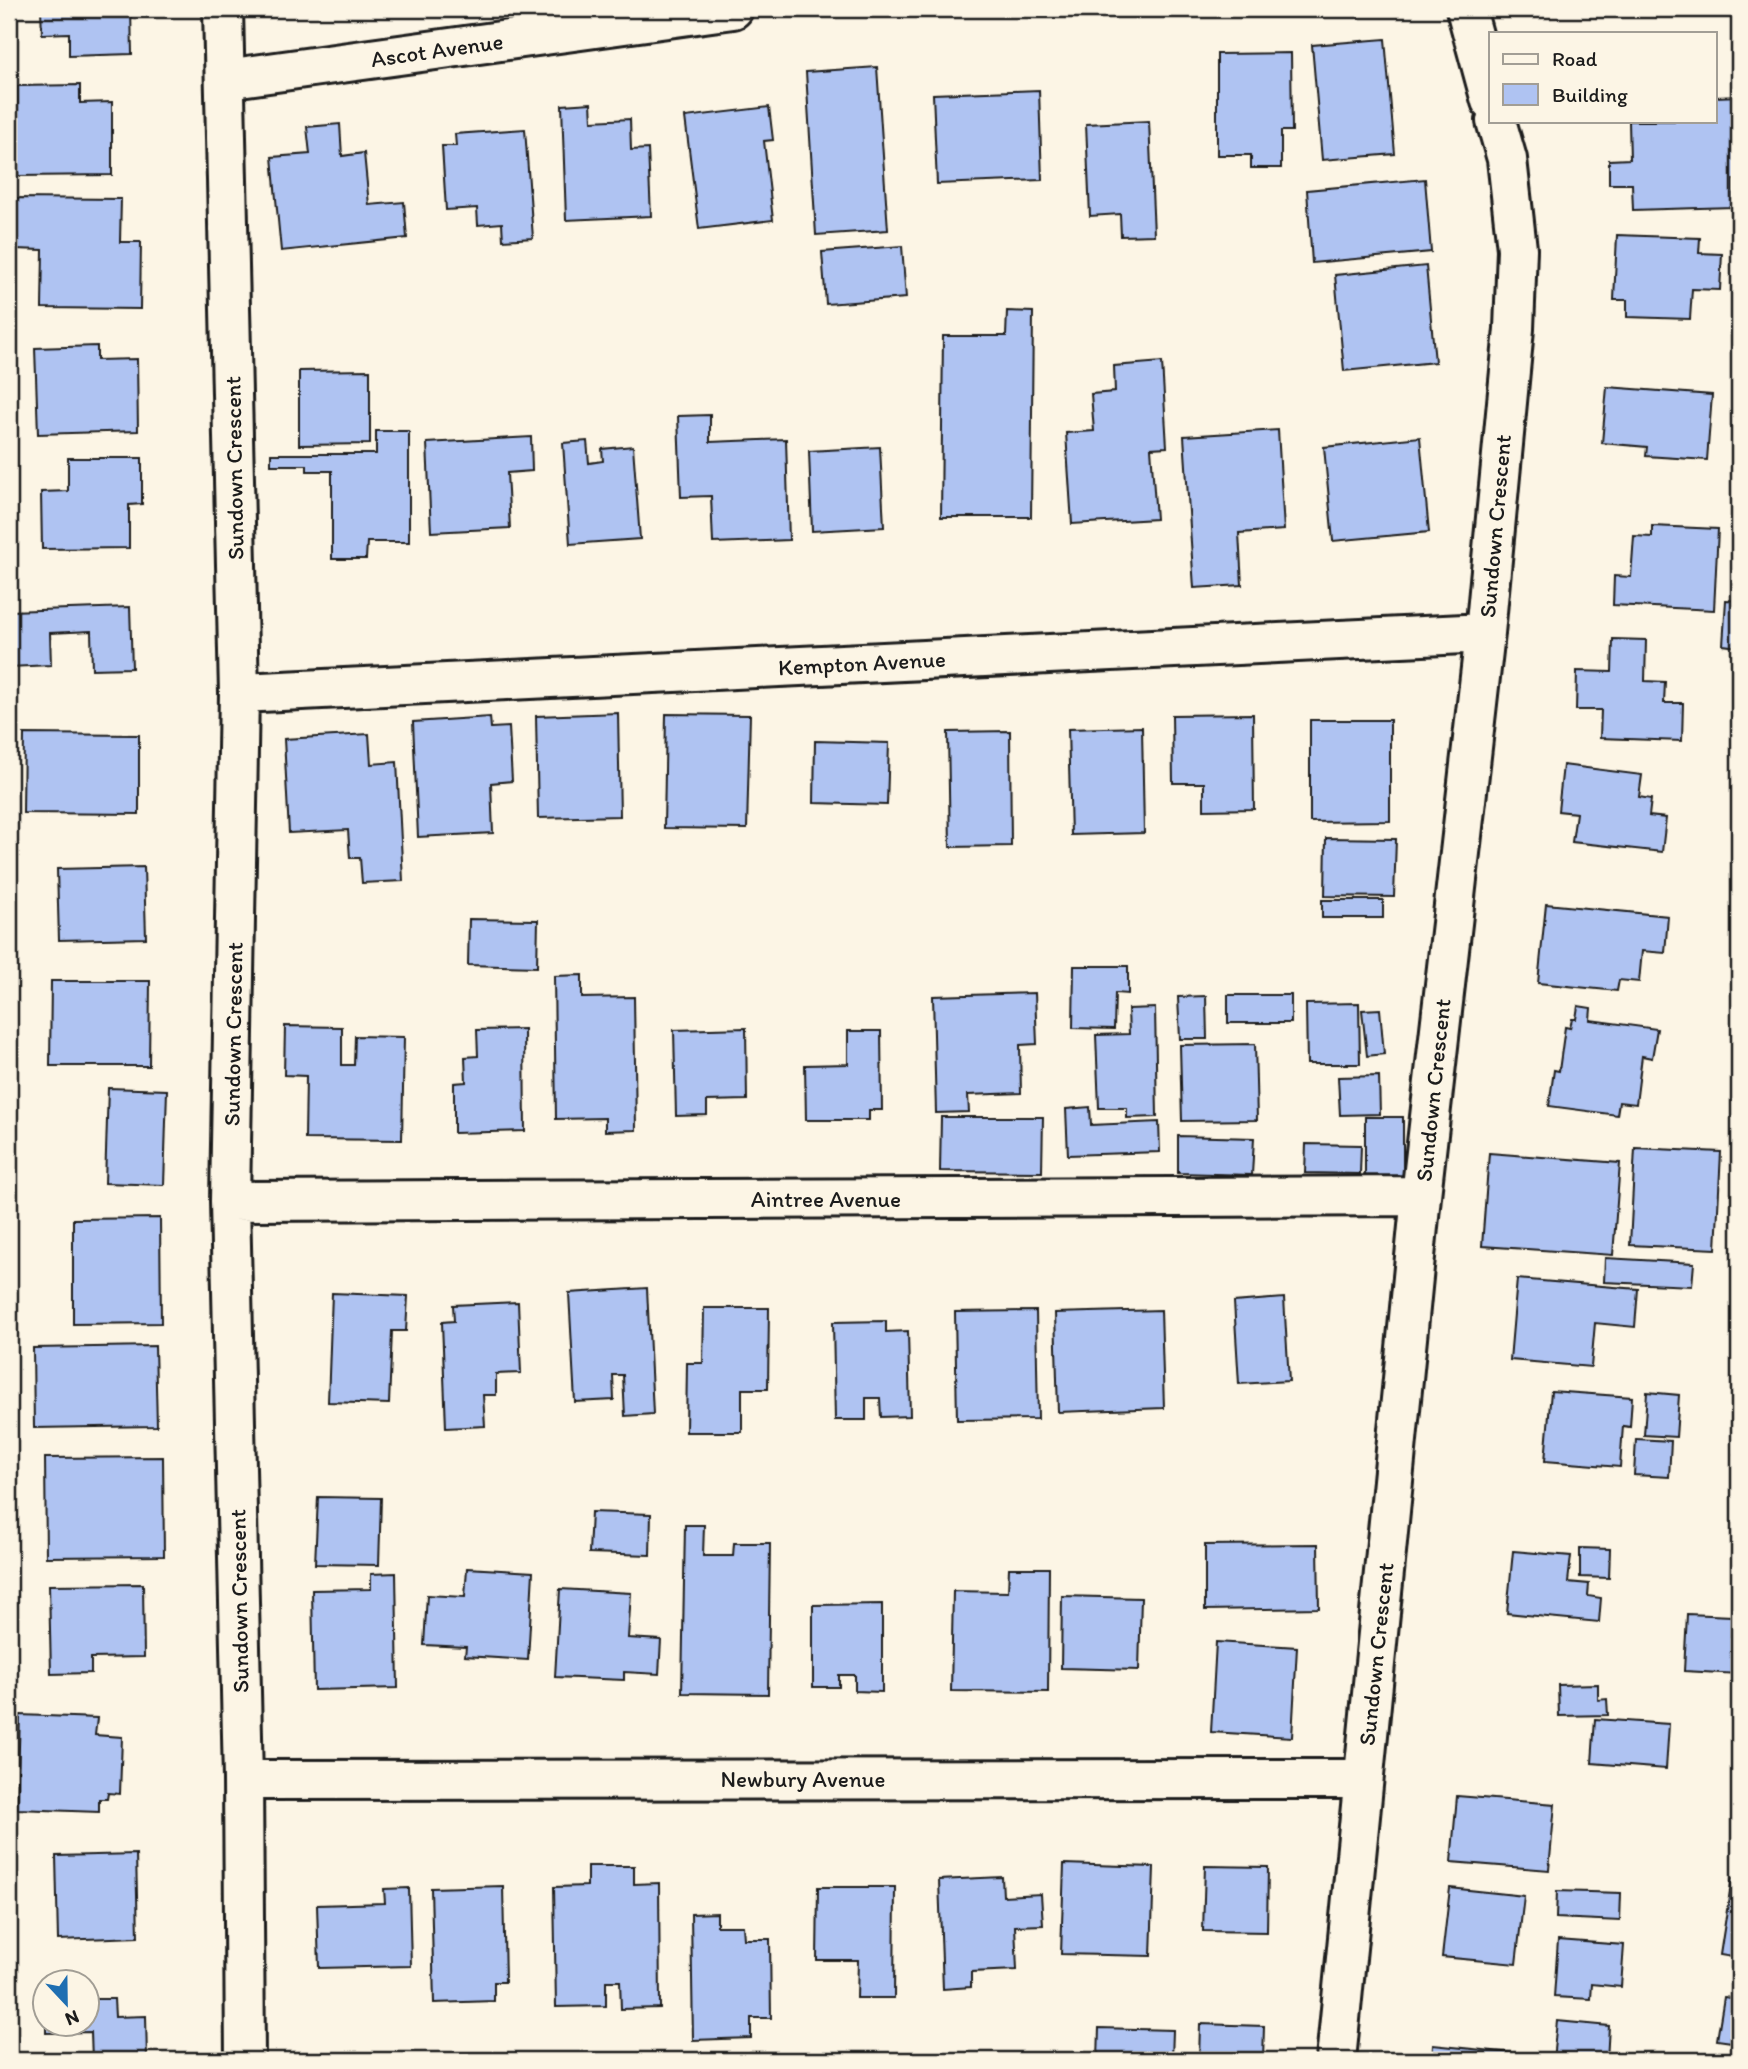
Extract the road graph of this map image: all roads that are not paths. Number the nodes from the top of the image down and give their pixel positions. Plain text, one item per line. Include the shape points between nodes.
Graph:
1 (223, 9) edge
2 (733, 9) edge
3 (1466, 9) edge
4 (225, 79) junction
5 (1489, 94) edge
6 (1496, 122) edge
7 (1485, 633) junction
8 (239, 692) junction
9 (1421, 1196) junction
10 (230, 1200) junction
11 (1363, 1779) junction
12 (243, 1780) junction
13 (245, 2060) edge
14 (1336, 2060) edge

1 - 4 street, Sundown Crescent
2 - 4 street, Ascot Avenue
3 - 5 street
4 - 8 street, Sundown Crescent
6 - 7 street, Sundown Crescent via 1507,159 1517,249 1514,329
7 - 8 street, Kempton Avenue
7 - 9 street, Sundown Crescent
8 - 10 street, Sundown Crescent
9 - 10 street, Aintree Avenue
9 - 11 street, Sundown Crescent
10 - 12 street, Sundown Crescent
11 - 12 street, Newbury Avenue
11 - 14 street, Sundown Crescent
12 - 13 street, Sundown Crescent

